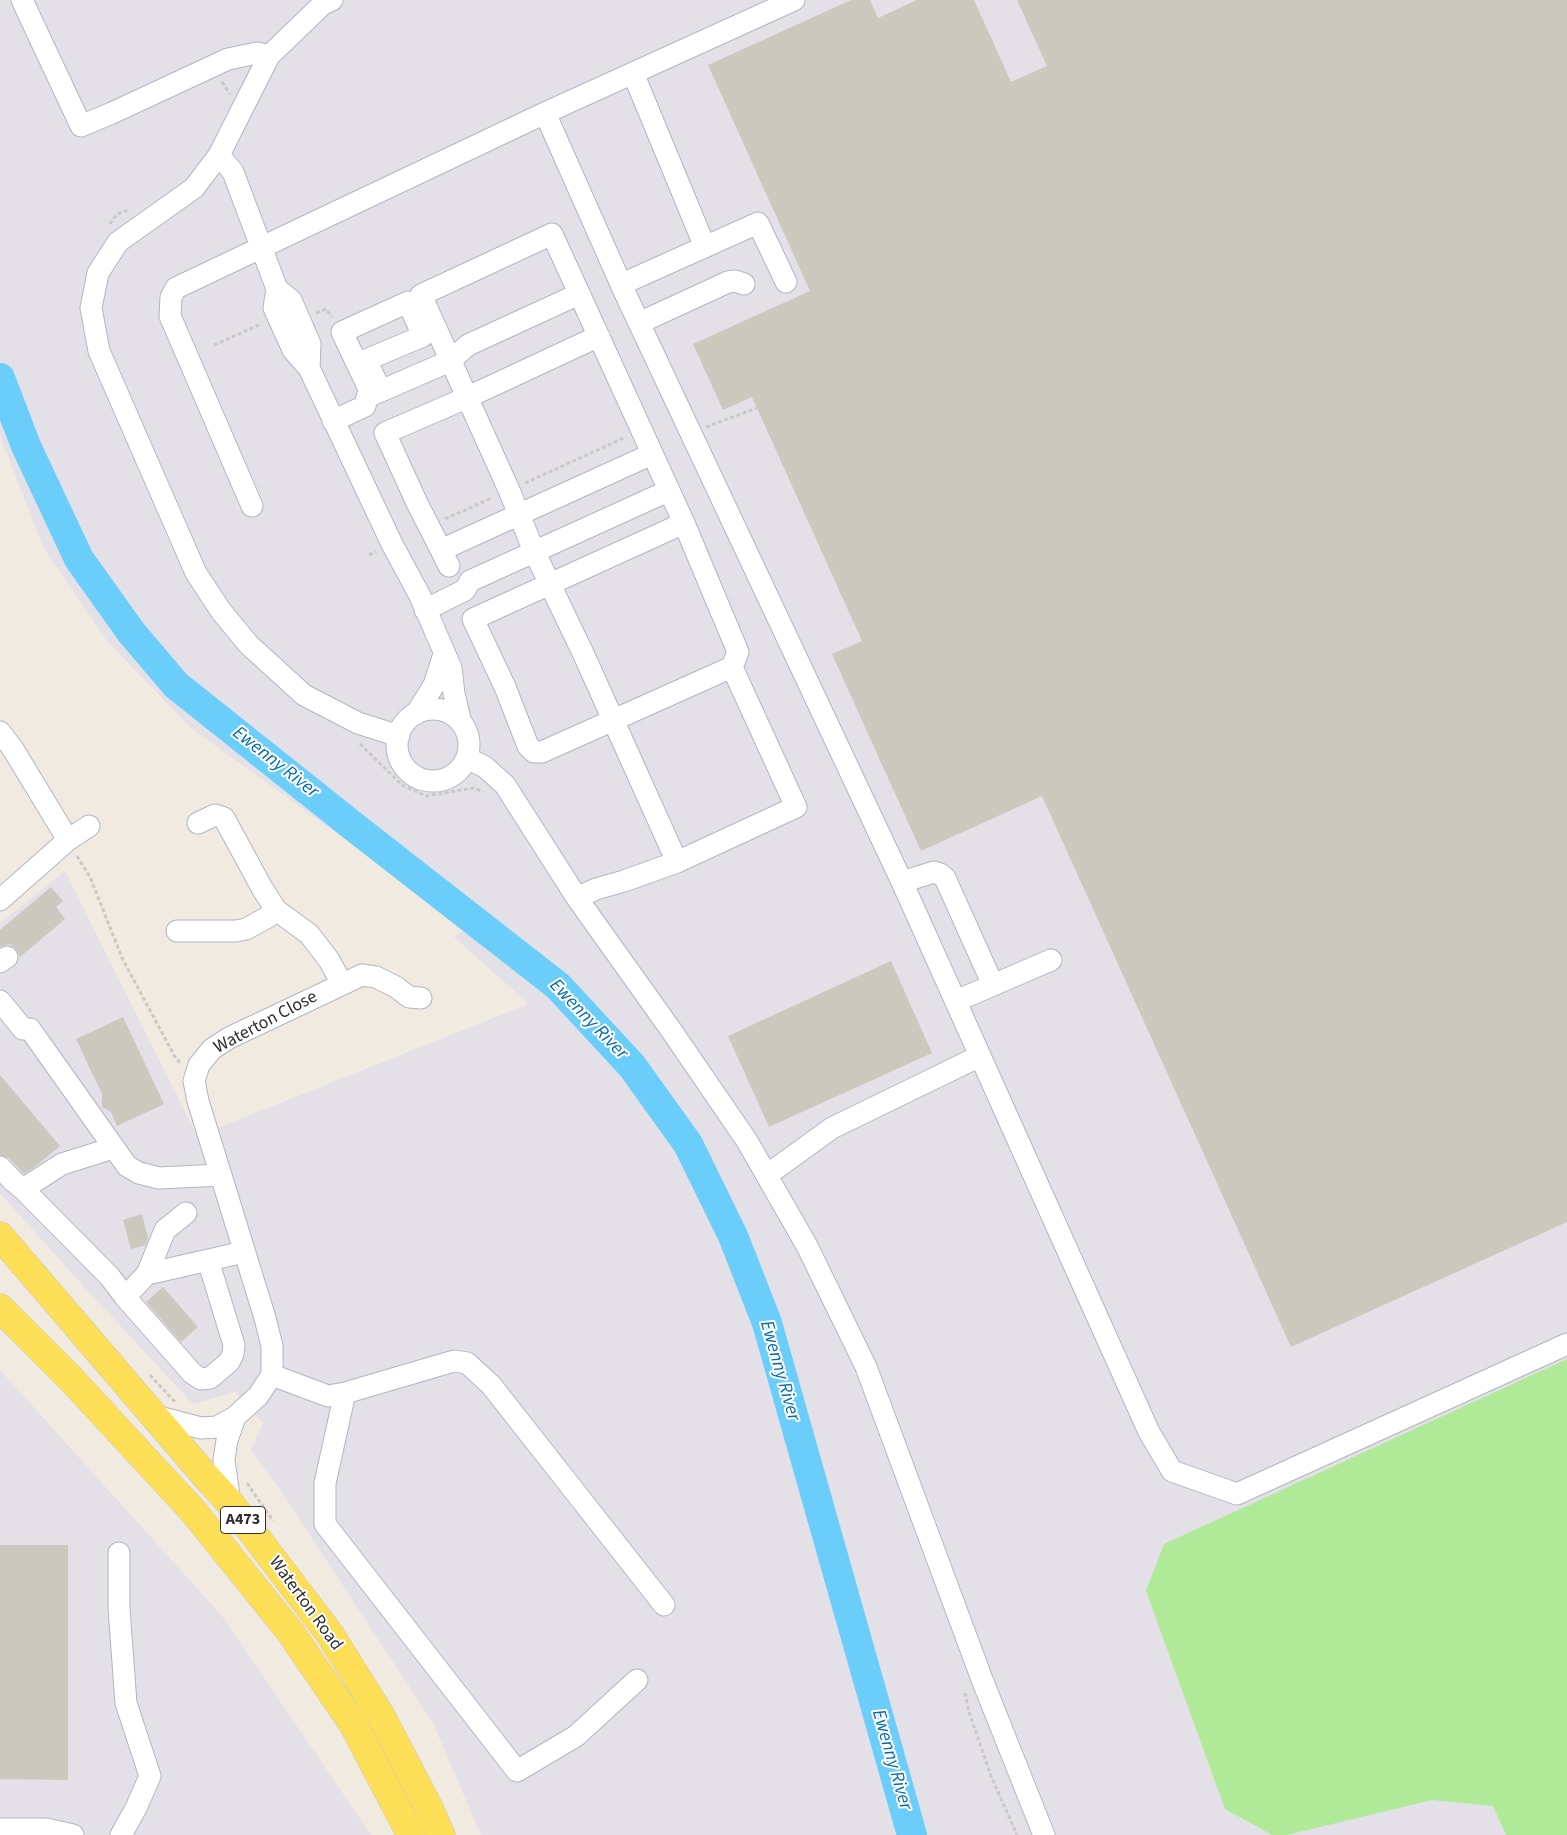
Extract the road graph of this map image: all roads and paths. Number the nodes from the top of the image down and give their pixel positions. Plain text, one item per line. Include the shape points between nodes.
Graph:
1 (22, 0) edge
2 (332, 0) edge
3 (794, 0) edge
4 (269, 56) junction
5 (198, 73) junction
6 (633, 73) junction
7 (228, 99) dead end
8 (545, 113) junction
9 (219, 155) junction
10 (134, 208) dead end
11 (106, 228) dead end
12 (705, 246) junction
13 (261, 247) junction
14 (786, 282) dead end
15 (622, 284) junction
16 (744, 284) dead end
17 (579, 294) junction
18 (639, 323) junction
19 (599, 336) junction
20 (450, 361) junction
21 (361, 362) dead end
22 (373, 394) junction
23 (466, 398) junction
24 (330, 415) junction
25 (652, 454) junction
26 (668, 491) junction
27 (252, 506) dead end
28 (519, 515) junction
29 (684, 523) junction
30 (534, 551) junction
31 (551, 584) junction
32 (422, 603) junction
33 (444, 654) junction
34 (732, 667) junction
35 (416, 714) junction
36 (613, 721) junction
37 (461, 722) junction
38 (0, 732) edge
39 (399, 736) junction
40 (358, 742) dead end
41 (467, 758) junction
42 (487, 794) dead end
43 (198, 823) dead end
44 (89, 826) dead end
45 (68, 840) junction
46 (676, 862) junction
47 (902, 882) junction
48 (577, 898) junction
49 (0, 900) edge
50 (276, 910) junction
51 (178, 931) dead end
52 (1051, 960) dead end
53 (342, 984) junction
54 (993, 985) junction
55 (421, 998) dead end
56 (0, 1002) edge
57 (956, 1002) junction
58 (980, 1056) junction
59 (196, 1071) junction
60 (114, 1148) junction
61 (0, 1167) edge
62 (221, 1175) junction
63 (768, 1175) junction
64 (23, 1189) junction
65 (186, 1213) dead end
66 (0, 1236) edge
67 (244, 1252) junction
68 (208, 1260) junction
69 (147, 1274) junction
70 (125, 1297) junction
71 (0, 1308) edge
72 (1567, 1344) edge
73 (272, 1375) junction
74 (345, 1393) junction
75 (155, 1416) junction
76 (235, 1417) junction
77 (230, 1503) junction
78 (119, 1553) dead end
79 (664, 1605) dead end
80 (637, 1680) dead end
81 (964, 1686) dead end
82 (0, 1829) edge
83 (73, 1835) edge
84 (121, 1835) edge
85 (411, 1835) edge
86 (441, 1835) edge
87 (1017, 1835) edge
88 (1044, 1835) edge

1 - 5 street via 81,126
2 - 4 street via 323,4
3 - 6 street
4 - 5 street via 257,53 228,59
4 - 9 street
5 - 7 path via 206,88 222,82 230,94
6 - 8 street
6 - 12 street
8 - 13 street
8 - 15 street
9 - 13 street via 233,172
9 - 39 street via 194,188 118,242 98,272 91,308 99,351 196,573 221,611 249,644 304,695 358,722
10 - 11 path via 117,214
12 - 14 street via 758,223
12 - 15 street
13 - 24 street via 277,289 274,308 293,350 309,368
13 - 27 street via 176,288 171,297 170,316
15 - 18 street
16 - 18 street via 728,282
17 - 19 street
17 - 20 street via 468,344
17 - 20 street via 552,234 421,295
18 - 47 street
19 - 23 street
19 - 25 street
20 - 22 street
20 - 23 street
21 - 22 street
22 - 24 street via 359,394
23 - 28 street
23 - 28 street via 385,433 445,558
24 - 32 street
25 - 26 street
25 - 28 street
26 - 29 street
26 - 30 street
28 - 30 street
29 - 31 street
29 - 34 street via 738,652
30 - 31 street
30 - 32 street via 470,581 465,590
31 - 36 street
31 - 36 street via 473,619 528,746 534,752 542,752
32 - 33 street
33 - 35 street via 434,685
33 - 37 street via 451,668
34 - 36 street
34 - 46 street via 796,807
35 - 37 street via 440,710
35 - 39 street via 402,727
36 - 46 street
37 - 41 street via 467,733
38 - 45 street
39 - 41 street via 400,758 413,775 423,780 444,780 454,775
40 - 42 path via 402,786 426,796 474,788
41 - 48 street via 485,767 505,785
43 - 50 street via 216,815 224,818
44 - 45 street
45 - 49 street
45 - 59 path via 90,877 123,960 175,1057
46 - 48 street
47 - 54 street via 934,872 946,878
47 - 57 street
48 - 63 street
50 - 51 street via 246,929
50 - 53 street via 309,934
52 - 54 street
53 - 55 street, Waterton Close via 362,975 376,977 409,997
53 - 59 street, Waterton Close via 229,1038 212,1049
54 - 57 street
56 - 60 street via 23,1029 30,1029
57 - 58 street
58 - 63 street via 832,1128
58 - 72 street via 1145,1423 1172,1471 1237,1494
59 - 62 street via 194,1081 198,1101
60 - 62 street via 127,1166 159,1178
60 - 64 street via 62,1164
61 - 64 street
62 - 67 street
63 - 88 street via 866,1367 983,1682
64 - 70 street via 110,1277
65 - 69 street via 165,1230
66 - 75 main road, Waterton Road / A473
67 - 68 street
67 - 73 street via 272,1346
68 - 69 street
68 - 70 street via 234,1345 229,1362 210,1378 201,1380 192,1373
69 - 70 street
71 - 85 main road, Waterton Road / A473 via 71,1379 192,1511 291,1633 353,1724
73 - 74 street via 328,1396
73 - 76 street via 258,1396
74 - 79 street via 454,1361 467,1363 491,1385
74 - 80 street via 325,1483 325,1524 517,1771 576,1736
75 - 76 street via 201,1428 217,1427
75 - 77 main road, Waterton Road / A473
76 - 77 street via 224,1460
77 - 86 main road, Waterton Road / A473 via 329,1634 381,1716
78 - 84 street via 119,1609 126,1703 150,1776
81 - 87 path via 969,1712 991,1776
82 - 83 street via 46,1830

